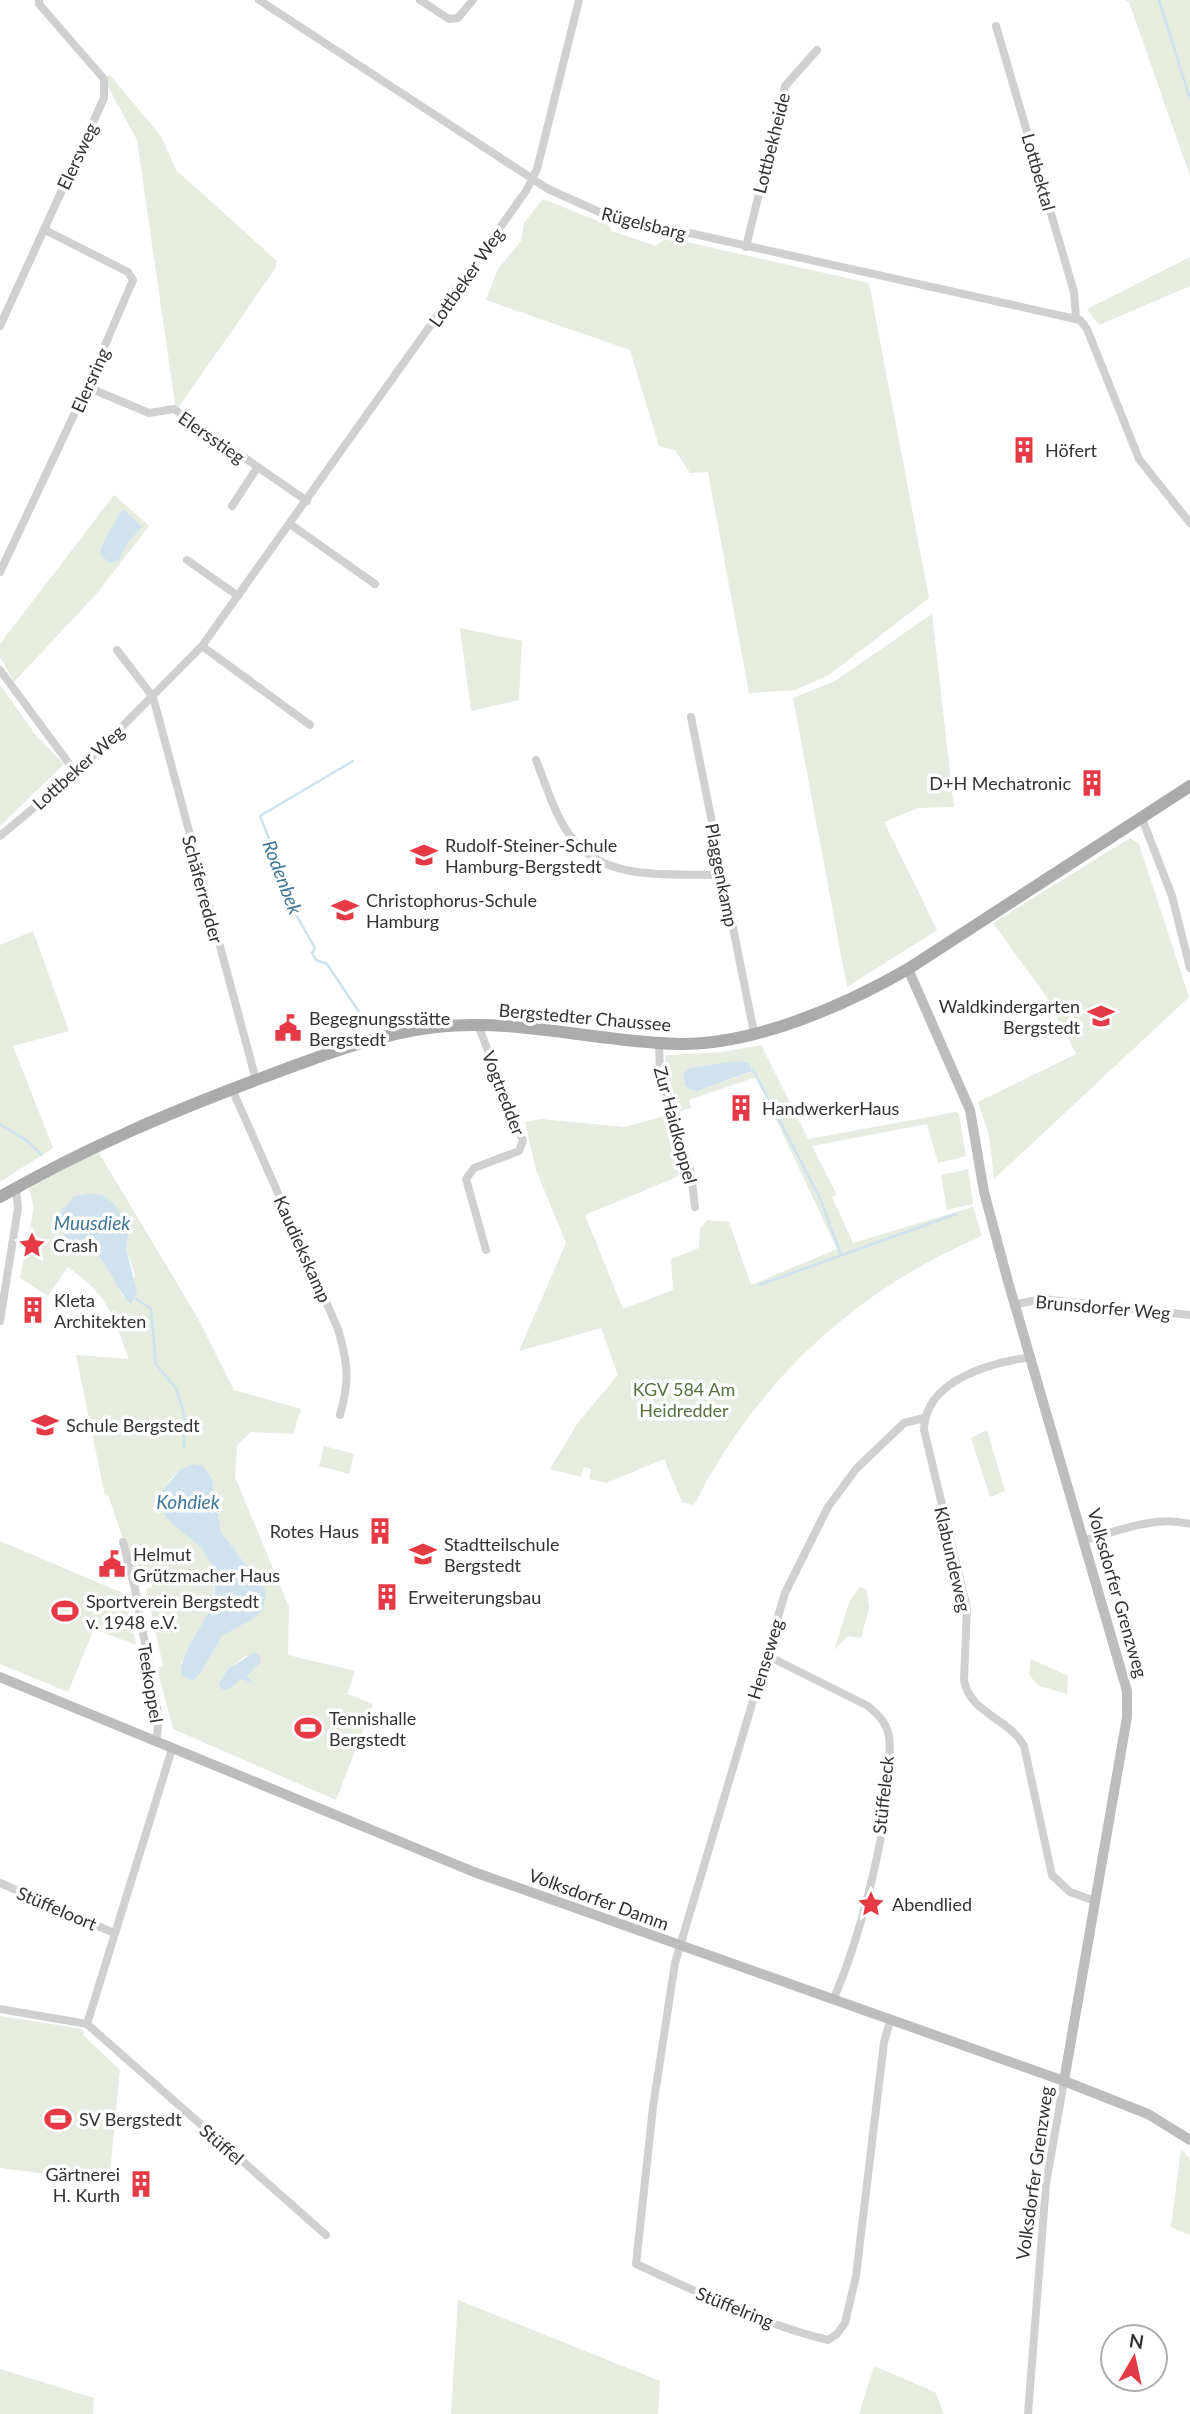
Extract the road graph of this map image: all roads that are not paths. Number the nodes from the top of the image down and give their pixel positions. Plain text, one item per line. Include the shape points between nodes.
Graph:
1 (39, 0) edge
2 (420, 0) edge
3 (473, 0) edge
4 (579, 0) edge
5 (262, 1) edge
6 (996, 26) dead end
7 (817, 50) dead end
8 (534, 180) junction
9 (45, 230) junction
10 (746, 247) junction
11 (1078, 319) junction
12 (0, 326) edge
13 (87, 387) junction
14 (257, 468) junction
15 (307, 501) junction
16 (232, 506) dead end
17 (1190, 523) edge
18 (290, 524) junction
19 (187, 560) dead end
20 (0, 572) edge
21 (375, 584) dead end
22 (237, 596) junction
23 (202, 646) junction
24 (117, 650) dead end
25 (0, 670) edge
26 (153, 697) junction
27 (691, 717) dead end
28 (310, 725) dead end
29 (536, 760) dead end
30 (76, 772) junction
31 (1190, 786) edge
32 (1140, 816) junction
33 (0, 836) edge
34 (720, 875) junction
35 (1190, 968) edge
36 (908, 969) junction
37 (478, 1025) junction
38 (754, 1033) junction
39 (659, 1042) junction
40 (256, 1080) junction
41 (232, 1089) junction
42 (16, 1188) junction
43 (0, 1197) edge
44 (695, 1207) dead end
45 (486, 1250) dead end
46 (1016, 1304) junction
47 (1190, 1315) edge
48 (0, 1321) edge
49 (1031, 1357) junction
50 (340, 1415) dead end
51 (924, 1418) junction
52 (1190, 1524) edge
53 (1085, 1540) junction
54 (122, 1542) dead end
55 (766, 1655) junction
56 (0, 1677) edge
57 (156, 1742) junction
58 (172, 1749) junction
59 (0, 1883) edge
60 (1096, 1901) junction
61 (114, 1933) junction
62 (679, 1946) junction
63 (834, 2000) junction
64 (0, 2009) edge
65 (890, 2021) junction
66 (87, 2024) junction
67 (1064, 2081) junction
68 (1190, 2140) edge
69 (326, 2235) dead end
70 (1028, 2414) edge

1 - 9 street, Elersweg via 104,79 101,105
2 - 3 street via 449,19 458,18
4 - 8 street, Lottbeker Weg
5 - 8 street, Rügelsbarg
6 - 11 street, Lottbektal
7 - 10 street, Lottbekheide via 785,86
8 - 10 street, Rügelsbarg via 613,218
8 - 15 street, Lottbeker Weg
9 - 12 street, Elersweg
9 - 13 street, Elersring via 128,272 133,279
10 - 11 street, Rügelsbarg
11 - 17 street, Lottbektal via 1087,329 1139,458
13 - 14 street, Elersstieg via 149,413 174,409
13 - 20 street, Elersring
14 - 15 street, Elersstieg
14 - 16 street, Elersstieg
15 - 18 street, Lottbeker Weg
18 - 21 street
18 - 22 street, Lottbeker Weg
19 - 22 street
22 - 23 street, Lottbeker Weg
23 - 26 street, Lottbeker Weg
23 - 28 street
24 - 26 street
25 - 30 street
26 - 30 street, Lottbeker Weg
26 - 40 street, Schäferredder
27 - 34 street, Plaggenkamp
29 - 34 street via 562,821 575,843 589,855 608,866 631,871
30 - 33 street, Lottbeker Weg
31 - 32 main road, Bergstedter Chaussee
32 - 35 street via 1172,896
32 - 36 main road, Bergstedter Chaussee
34 - 38 street, Plaggenkamp
36 - 38 main road, Bergstedter Chaussee via 859,996
36 - 46 main road, Volksdorfer Grenzweg via 970,1110 984,1192
37 - 39 main road, Bergstedter Chaussee
37 - 40 main road, Bergstedter Chaussee via 380,1037
37 - 45 street, Vogtredder via 523,1141 519,1151 474,1168 466,1179
38 - 39 main road, Bergstedter Chaussee via 696,1043
39 - 44 street, Zur Haidkoppel via 660,1073 691,1172
40 - 41 main road, Bergstedter Chaussee
41 - 42 main road, Bergstedter Chaussee via 95,1145
41 - 50 street, Kaudiekskamp via 338,1329 348,1387
42 - 43 main road, Bergstedter Chaussee
42 - 48 street via 18,1208
46 - 47 street, Brunsdorfer Weg via 1043,1298
46 - 49 main road, Volksdorfer Grenzweg
49 - 51 street via 991,1366 947,1387 933,1399
49 - 53 main road, Volksdorfer Grenzweg
51 - 55 street, Henseweg via 910,1420 886,1437 828,1507 795,1569
51 - 60 street, Klabundeweg via 923,1430 967,1608 967,1691 984,1712 1015,1732 1024,1746 1052,1875 1070,1892
52 - 53 street via 1128,1526
53 - 60 main road, Volksdorfer Grenzweg via 1127,1691 1127,1717
54 - 57 street, Teekoppel via 159,1719
55 - 62 street, Henseweg
55 - 63 street, Stüffeleck via 868,1706 889,1735 876,1859
56 - 57 main road, Volksdorfer Damm
57 - 58 main road, Volksdorfer Damm
58 - 61 street
58 - 62 main road, Volksdorfer Damm via 474,1872
59 - 61 street, Stüffeloort
60 - 67 main road, Volksdorfer Grenzweg
61 - 66 street
62 - 63 main road, Volksdorfer Damm
62 - 65 street, Stüffelring via 653,2107 636,2264 725,2304 828,2340 845,2323 856,2276
63 - 65 main road, Volksdorfer Damm
64 - 66 street
65 - 67 main road, Volksdorfer Damm
66 - 69 street, Stüffel
67 - 68 main road, Volksdorfer Damm via 1148,2114
67 - 70 street, Volksdorfer Grenzweg via 1045,2193

